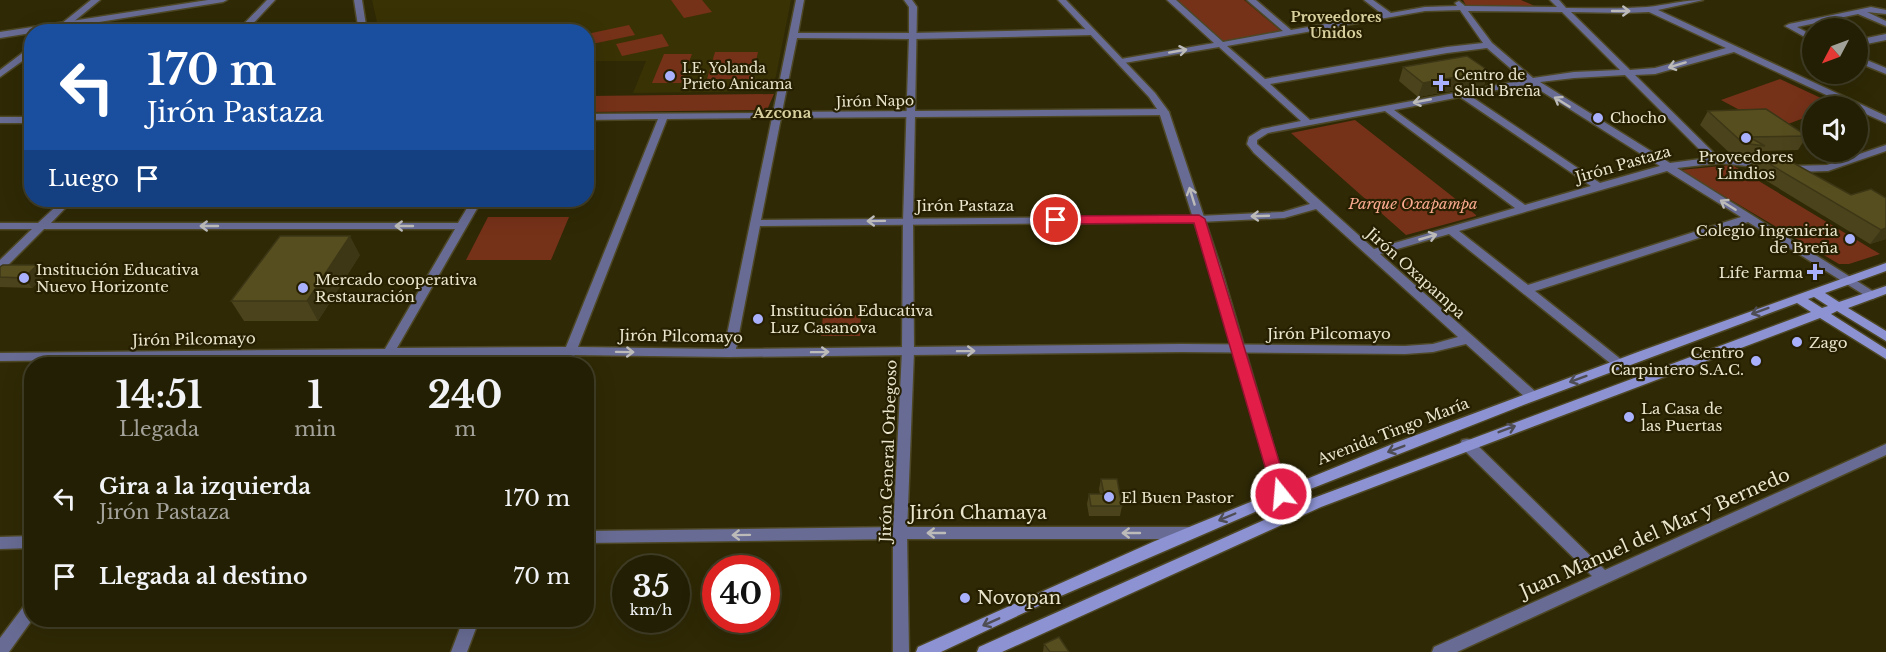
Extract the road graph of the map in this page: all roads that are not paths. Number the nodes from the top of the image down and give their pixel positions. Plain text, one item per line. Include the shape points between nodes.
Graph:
1 (96, 0) edge
2 (223, 0) edge
3 (271, 0) edge
4 (358, 0) edge
5 (800, 0) edge
6 (908, 0) edge
7 (1062, 0) edge
8 (1172, 0) edge
9 (1251, 0) edge
10 (1368, 0) edge
11 (1554, 0) edge
12 (1699, 0) edge
13 (1459, 4) edge
14 (1650, 9) junction
15 (1565, 10) junction
16 (1858, 11) junction
17 (1886, 12) edge
18 (1389, 15) junction
19 (1826, 18) edge
20 (1802, 23) edge
21 (65, 24) edge
22 (70, 24) edge
23 (248, 24) edge
24 (362, 24) edge
25 (1886, 24) edge
26 (24, 31) edge
27 (1091, 32) junction
28 (1289, 32) junction
29 (1802, 33) edge
30 (0, 35) edge
31 (794, 35) junction
32 (913, 36) junction
33 (1886, 37) edge
34 (24, 38) edge
35 (1868, 41) edge
36 (0, 42) edge
37 (1221, 44) junction
38 (1489, 45) junction
39 (1733, 49) junction
40 (24, 56) edge
41 (1121, 62) junction
42 (1868, 64) edge
43 (1886, 71) edge
44 (1627, 73) junction
45 (0, 74) edge
46 (1531, 81) junction
47 (1264, 82) junction
48 (1461, 94) junction
49 (1386, 108) junction
50 (1164, 112) junction
51 (910, 115) junction
52 (664, 116) junction
53 (777, 116) junction
54 (594, 117) edge
55 (0, 120) edge
56 (24, 120) edge
57 (1886, 120) edge
58 (1308, 123) junction
59 (1886, 148) edge
60 (1715, 159) junction
61 (1668, 167) junction
62 (1599, 187) junction
63 (1317, 205) junction
64 (61, 207) edge
65 (473, 207) edge
66 (1523, 209) junction
67 (1748, 218) junction
68 (1199, 219) junction
69 (908, 221) junction
70 (755, 223) junction
71 (0, 226) edge
72 (41, 226) junction
73 (462, 226) junction
74 (1451, 230) junction
75 (1372, 253) junction
76 (0, 266) edge
77 (1886, 267) edge
78 (1849, 280) junction
79 (1526, 290) junction
80 (1886, 290) edge
81 (1815, 292) junction
82 (1873, 294) junction
83 (1798, 297) junction
84 (1839, 306) junction
85 (1821, 312) junction
86 (1886, 337) edge
87 (1468, 339) junction
88 (1238, 349) junction
89 (570, 351) junction
90 (908, 351) junction
91 (389, 352) junction
92 (729, 353) junction
93 (1886, 355) edge
94 (0, 357) edge
95 (24, 357) edge
96 (276, 357) edge
97 (568, 357) edge
98 (1619, 364) junction
99 (1532, 396) junction
100 (1467, 444) junction
101 (1886, 449) edge
102 (1281, 494) junction
103 (1296, 512) junction
104 (900, 533) junction
105 (1190, 533) junction
106 (594, 537) edge
107 (24, 542) edge
108 (0, 543) edge
109 (1604, 578) junction
110 (24, 618) edge
111 (468, 627) edge
112 (0, 651) edge
113 (459, 652) edge
114 (901, 652) edge
115 (924, 652) edge
116 (985, 652) edge
117 (1440, 652) edge

1 - 21 street
2 - 22 street
3 - 23 street
4 - 24 street
5 - 31 street
6 - 32 street, Jirón General Orbegoso via 913,7
7 - 27 street
8 - 37 street
9 - 28 street
10 - 18 street
11 - 15 street
12 - 14 street
13 - 15 street
13 - 18 street
13 - 38 street
15 -> 14 street
14 - 39 street
15 - 44 street
16 - 17 street
16 - 19 street
16 - 25 street
18 - 28 street
20 - 29 street via 1789,26
26 - 30 street
27 - 32 street
27 - 41 street
28 - 37 street
31 - 32 street
31 - 53 street
32 - 51 street, Jirón General Orbegoso
33 - 35 street
34 - 36 street
41 -> 37 street
37 - 47 street
38 - 46 street
38 - 47 street
39 -> 44 street via 1660,70
39 - 57 street
40 - 45 street
41 - 50 street
42 - 43 street
44 - 46 street
44 - 60 street
46 - 48 street
61 -> 46 street
47 - 58 street
48 -> 49 street
48 - 62 street
49 - 58 street
49 - 66 street
50 - 51 street, Jirón Napo
68 -> 50 street
51 - 53 street, Jirón Napo
51 - 69 street, Jirón General Orbegoso
52 - 53 street, Jirón Napo
52 - 54 street, Jirón Napo
52 - 89 street
53 - 70 street
55 - 56 street
58 - 63 street, Jirón Oxapampa via 1265,131 1252,139 1252,144
59 - 60 street, Jirón Pastaza via 1828,168 1805,170
60 - 61 street, Jirón Pastaza
61 - 62 street, Jirón Pastaza
67 -> 61 street
62 - 66 street, Jirón Pastaza
63 -> 68 street, Jirón Pastaza via 1284,215
63 - 75 street, Jirón Oxapampa
64 - 72 street
65 - 73 street
66 - 74 street, Jirón Pastaza
67 - 78 street
67 - 79 street
68 - 69 street, Jirón Pastaza
68 - 88 street
69 -> 70 street, Jirón Pastaza
69 - 90 street, Jirón General Orbegoso
70 - 92 street
71 - 72 street
73 -> 72 street
72 - 76 street
73 - 91 street
75 -> 74 street, Jirón Pastaza
74 - 79 street
75 - 87 street, Jirón Oxapampa
77 - 78 main road, Avenida Tingo María
78 - 81 main road, Avenida Tingo María
78 - 82 street
79 - 98 street
80 - 82 main road
81 - 83 main road, Avenida Tingo María
81 - 84 main road
82 - 84 main road
83 - 85 main road
83 -> 98 main road, Avenida Tingo María
84 - 85 main road
84 - 86 main road
85 - 93 main road
100 -> 85 main road
87 - 88 street, Jirón Pilcomayo via 1405,350
87 - 99 street, Jirón Oxapampa
90 -> 88 street, Jirón Pilcomayo
88 - 102 street
89 - 91 street, Jirón Pilcomayo
89 -> 92 street, Jirón Pilcomayo
89 - 97 street
92 -> 90 street, Jirón Pilcomayo
90 - 104 street, Jirón General Orbegoso
91 - 96 street, Jirón Pilcomayo
94 - 95 street, Jirón Pilcomayo
98 -> 99 main road, Avenida Tingo María
99 -> 102 main road, Avenida Tingo María
100 - 103 main road
100 - 109 street
101 - 109 street, Juan Manuel del Mar y Bernedo
102 - 103 street
102 -> 105 main road, Avenida Tingo María
103 - 116 main road
105 -> 104 street, Jirón Chamaya
104 -> 106 street, Jirón Chamaya
104 - 114 street, Jirón General Orbegoso
105 -> 115 main road, Avenida Tingo María
107 - 108 street
109 - 117 street, Juan Manuel del Mar y Bernedo
110 - 112 street
111 - 113 street

